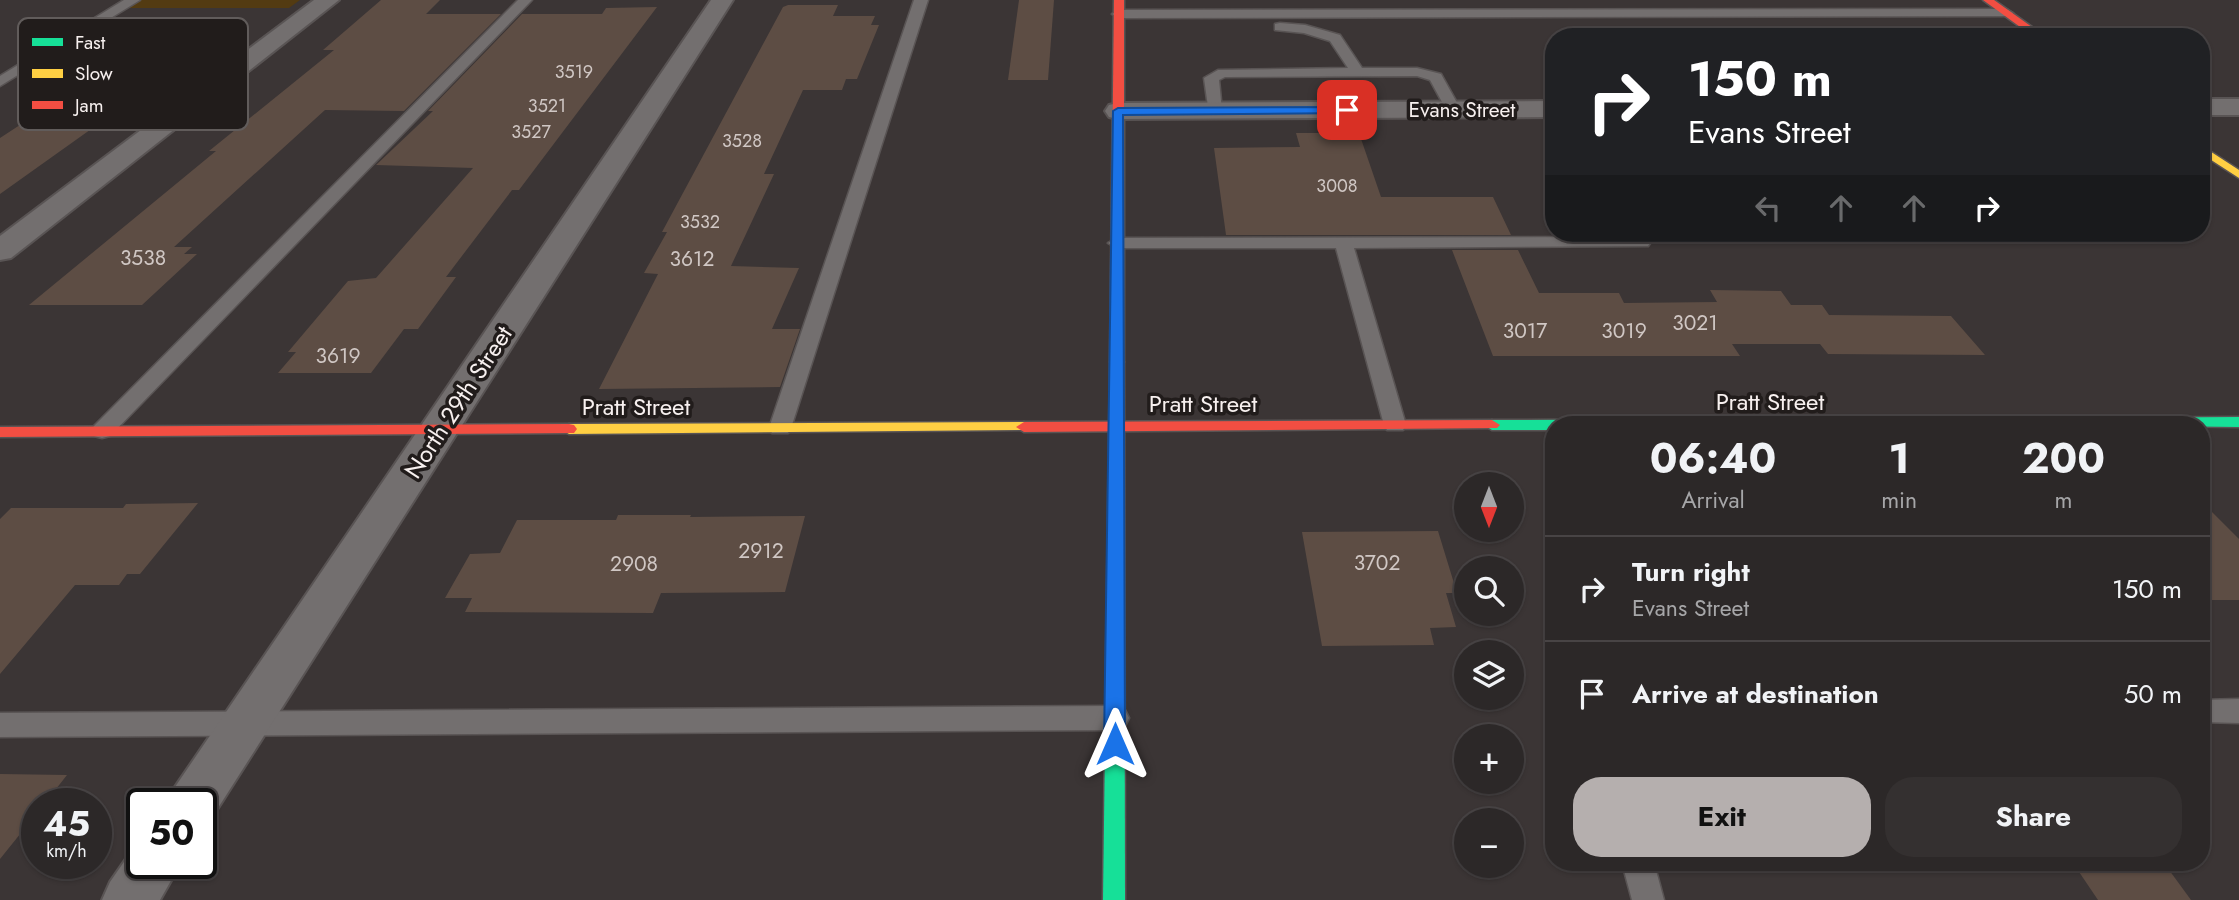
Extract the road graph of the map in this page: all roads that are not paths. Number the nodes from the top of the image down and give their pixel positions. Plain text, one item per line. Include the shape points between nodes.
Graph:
1 (133, 0) edge
2 (328, 0) edge
3 (525, 0) edge
4 (722, 0) edge
5 (921, 0) edge
6 (1309, 0) edge
7 (1988, 0) edge
8 (1119, 13) edge
9 (2006, 13) junction
10 (1314, 14) junction
11 (104, 18) edge
12 (2028, 28) edge
13 (248, 61) edge
14 (18, 71) edge
15 (1358, 72) junction
16 (0, 82) edge
17 (2210, 107) edge
18 (2239, 107) edge
19 (1453, 110) junction
20 (1545, 110) edge
21 (1118, 111) junction
22 (1213, 111) junction
23 (157, 130) edge
24 (2210, 155) edge
25 (2239, 175) edge
26 (1343, 242) junction
27 (1642, 242) dead end
28 (1117, 243) junction
29 (0, 250) edge
30 (2210, 422) edge
31 (2239, 422) edge
32 (1545, 424) edge
33 (1395, 425) junction
34 (1116, 426) junction
35 (780, 428) junction
36 (439, 430) junction
37 (102, 431) junction
38 (0, 432) edge
39 (2210, 711) edge
40 (2239, 711) edge
41 (1115, 718) junction
42 (245, 724) junction
43 (0, 725) edge
44 (203, 788) edge
45 (1640, 871) edge
46 (143, 879) edge
47 (129, 900) edge
48 (1114, 900) edge
49 (1648, 900) edge

1 - 11 lane
2 - 13 street
3 - 37 lane
4 - 36 street, North 29th Street
5 - 35 lane
6 - 10 lane
7 - 9 street
8 - 10 lane
8 - 15 lane via 1305,29 1335,38
8 - 21 street
9 - 10 lane
9 - 12 street
14 - 16 lane
15 - 19 lane via 1417,72 1436,77
15 - 22 lane via 1223,73 1211,78
17 - 18 street
19 - 20 street, Evans Street
19 - 22 street, Evans Street
21 - 22 street, Evans Street
21 - 28 street
23 - 29 street
24 - 25 street
26 - 27 lane
26 - 28 lane
26 - 33 lane
28 - 34 street
30 - 31 street, Pratt Street
32 - 33 street, Pratt Street
33 - 34 street, Pratt Street
34 - 35 street, Pratt Street
34 - 41 street
35 - 36 street, Pratt Street
36 - 37 street, Pratt Street
36 - 42 street, North 29th Street
37 - 38 street, Pratt Street
39 - 40 lane
41 - 42 lane
41 - 48 street
42 - 43 lane
42 - 44 street, North 29th Street
45 - 49 lane
46 - 47 street

